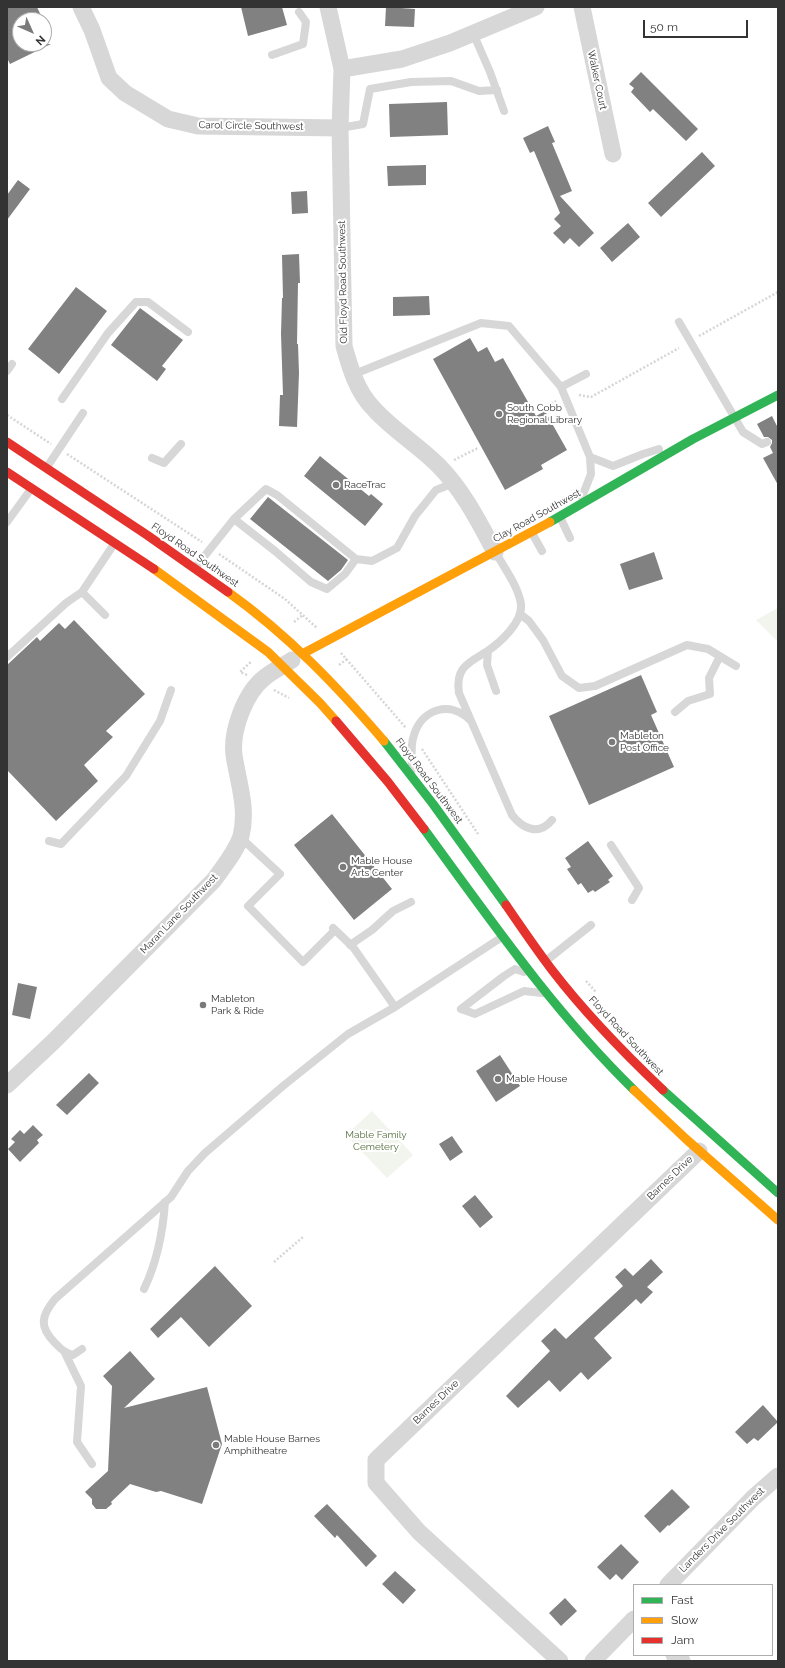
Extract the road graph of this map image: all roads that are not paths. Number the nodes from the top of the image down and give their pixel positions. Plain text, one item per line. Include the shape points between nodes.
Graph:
1 (81, 7) edge
2 (328, 7) edge
3 (536, 7) edge
4 (582, 7) edge
5 (299, 12) dead end
6 (473, 33) junction
7 (272, 55) dead end
8 (342, 69) junction
9 (497, 90) junction
10 (504, 111) dead end
11 (340, 128) junction
12 (613, 154) dead end
13 (679, 322) dead end
14 (188, 332) dead end
15 (12, 364) dead end
16 (7, 371) edge
17 (586, 374) dead end
18 (352, 375) junction
19 (561, 387) junction
20 (778, 395) edge
21 (62, 398) dead end
22 (83, 413) dead end
23 (734, 418) junction
24 (693, 439) junction
25 (7, 442) edge
26 (767, 442) dead end
27 (181, 444) dead end
28 (590, 457) junction
29 (152, 458) dead end
30 (46, 468) junction
31 (7, 472) edge
32 (454, 483) junction
33 (32, 488) junction
34 (579, 505) junction
35 (559, 517) junction
36 (234, 519) junction
37 (7, 522) edge
38 (531, 533) junction
39 (570, 538) dead end
40 (115, 544) junction
41 (542, 551) dead end
42 (495, 552) junction
43 (356, 559) junction
44 (195, 568) junction
45 (82, 592) junction
46 (520, 614) junction
47 (105, 615) dead end
48 (488, 651) junction
49 (304, 654) junction
50 (720, 656) junction
51 (7, 657) edge
52 (283, 666) junction
53 (736, 666) dead end
54 (171, 690) dead end
55 (496, 691) dead end
56 (674, 712) dead end
57 (472, 722) junction
58 (412, 777) junction
59 (552, 820) dead end
60 (240, 837) junction
61 (49, 842) dead end
62 (611, 845) dead end
63 (632, 900) dead end
64 (411, 902) dead end
65 (591, 925) dead end
66 (501, 936) junction
67 (350, 945) junction
68 (546, 960) junction
69 (531, 974) junction
70 (546, 994) junction
71 (395, 1007) junction
72 (609, 1036) junction
73 (7, 1085) edge
74 (698, 1151) junction
75 (778, 1192) edge
76 (166, 1202) junction
77 (778, 1220) edge
78 (144, 1289) dead end
79 (82, 1349) dead end
80 (64, 1353) junction
81 (92, 1464) dead end
82 (778, 1476) edge
83 (669, 1584) edge
84 (632, 1624) edge
85 (560, 1661) edge
86 (593, 1661) edge

1 - 11 street, Carol Circle Southwest via 109,78 125,93 168,119 198,126
2 - 8 street, Old Floyd Road Southwest
3 - 6 street
4 - 12 street, Walker Court
5 - 7 lane via 306,22 303,44
6 - 8 street via 402,59
6 - 9 lane
8 - 11 street, Old Floyd Road Southwest
9 - 10 lane
9 - 11 lane via 478,91 451,81 411,82 370,89 363,124
11 - 18 street, Old Floyd Road Southwest via 344,346
13 - 23 lane
14 - 21 lane via 148,302 136,302 108,333
15 - 16 lane
17 - 19 lane
18 - 19 lane via 481,323 509,326
18 - 32 street, Old Floyd Road Southwest via 373,409 438,465
19 - 28 lane
20 - 23 main road, Clay Road Southwest
22 - 30 lane
23 - 24 main road, Clay Road Southwest
23 - 26 lane via 743,432 762,444
24 - 28 lane via 614,466
24 - 34 main road, Clay Road Southwest
25 - 30 main road, Floyd Road Southwest
27 - 29 lane via 164,463
28 - 34 lane via 591,474
30 - 44 main road, Floyd Road Southwest
31 - 33 main road
32 - 42 street, Old Floyd Road Southwest
32 - 43 lane via 436,490 415,516 397,548 372,561
33 - 37 lane
33 - 40 main road
34 - 35 main road, Clay Road Southwest
35 - 38 main road, Clay Road Southwest
35 - 39 lane
36 - 43 lane via 311,582 327,588 345,574
36 - 43 lane via 266,489 277,495
36 - 44 lane
38 - 41 lane
38 - 42 main road, Clay Road Southwest
40 - 45 lane
40 - 52 main road via 189,593
42 - 46 lane via 518,593
42 - 49 main road, Clay Road Southwest
44 - 49 main road, Floyd Road Southwest via 230,593
45 - 47 lane
45 - 51 lane via 66,603
46 - 48 lane via 516,623
46 - 50 lane via 529,621 543,640 562,676 579,688 595,686 687,644 708,648
48 - 55 lane via 487,665
48 - 57 lane via 468,662 458,680 459,693
49 - 52 street, Maran Lane Southwest
49 - 58 main road, Floyd Road Southwest via 386,743
50 - 53 lane
50 - 56 lane via 709,678 710,694 688,702
52 - 60 street, Maran Lane Southwest via 263,678 253,690 235,728 234,753 243,813
52 - 66 main road via 346,731
54 - 61 lane via 160,721 126,776 61,844
57 - 58 lane via 461,712 447,708 434,712 418,725 413,737
57 - 59 lane via 512,815 522,826 535,830 541,829
58 - 68 main road, Floyd Road Southwest
60 - 67 lane via 280,874 248,906 303,962 334,929
60 - 73 street, Maran Lane Southwest via 231,856 214,880
62 - 63 lane via 639,888
64 - 67 lane via 393,911
65 - 68 lane
66 - 69 main road
66 - 71 lane
66 - 72 lane via 524,949 581,1016
67 - 71 lane
68 - 72 main road, Floyd Road Southwest
69 - 70 main road
69 - 70 lane via 515,969 461,1009 475,1014 524,991
70 - 74 main road via 610,1067
71 - 76 lane via 348,1034 204,1153
72 - 75 main road, Floyd Road Southwest via 713,1138
74 - 77 main road
74 - 85 street, Barnes Drive via 376,1460 376,1483 419,1532
76 - 78 lane via 152,1273
76 - 80 lane via 47,1308 44,1327 49,1337
79 - 80 lane via 73,1355
80 - 81 lane via 81,1386 77,1442
82 - 83 street, Landers Drive Southwest
84 - 86 street

